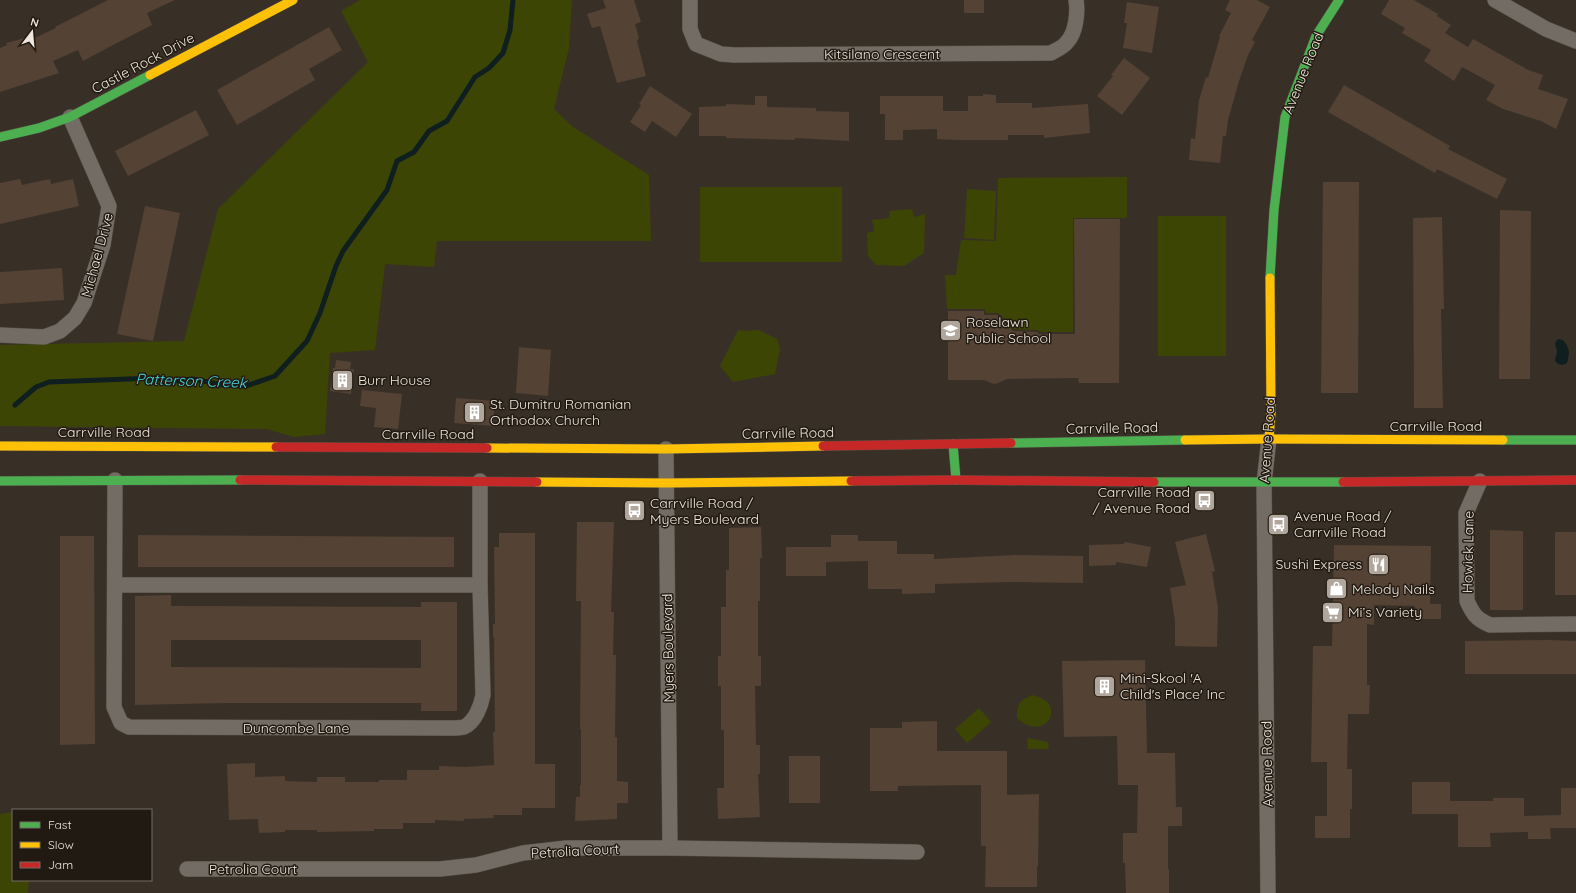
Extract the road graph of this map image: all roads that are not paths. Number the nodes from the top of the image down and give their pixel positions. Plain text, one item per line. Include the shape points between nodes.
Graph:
1 (292, 0) edge
2 (690, 0) edge
3 (1076, 0) edge
4 (1339, 0) edge
5 (1495, 0) edge
6 (1576, 41) edge
7 (70, 117) junction
8 (0, 138) edge
9 (0, 335) edge
10 (1268, 439) junction
11 (1576, 440) edge
12 (953, 444) junction
13 (0, 446) edge
14 (666, 449) junction
15 (115, 480) junction
16 (956, 480) junction
17 (1576, 480) edge
18 (0, 481) edge
19 (480, 481) junction
20 (1480, 481) junction
21 (667, 483) junction
22 (1264, 483) junction
23 (115, 585) junction
24 (480, 585) junction
25 (1576, 624) edge
26 (670, 848) junction
27 (917, 852) dead end
28 (187, 869) dead end
29 (1268, 893) edge

1 - 7 main road, Castle Rock Drive
2 - 3 street, Kitsilano Crescent via 690,29 696,44 721,54 734,55 1051,53 1068,42 1076,24
4 - 10 main road, Avenue Road via 1316,36 1285,116 1273,217 1270,282 1271,413
5 - 6 street via 1546,29
7 - 8 main road, Castle Rock Drive
7 - 9 street, Michael Drive via 109,206 102,245 84,303 75,318 60,331 44,337
10 - 11 main road, Carrville Road
10 - 12 main road, Carrville Road
10 - 22 street, Avenue Road
12 - 14 main road, Carrville Road
12 - 16 main road
13 - 14 main road, Carrville Road via 391,451
14 - 21 street, Myers Boulevard
15 - 18 main road
15 - 19 main road via 392,478
15 - 23 street, Duncombe Lane
16 - 21 main road
16 - 22 main road
17 - 20 main road
19 - 21 main road
19 - 24 street, Duncombe Lane
20 - 22 main road
20 - 25 street, Howick Lane via 1466,513 1467,601 1472,612 1479,621 1490,625
21 - 26 street, Myers Boulevard
22 - 29 street, Avenue Road
23 - 24 street
23 - 24 street, Duncombe Lane via 114,707 120,723 129,727 451,728 464,727 481,706 483,695
26 - 27 street, Petrolia Court
26 - 28 street, Petrolia Court via 552,849 523,853 476,865 440,869

